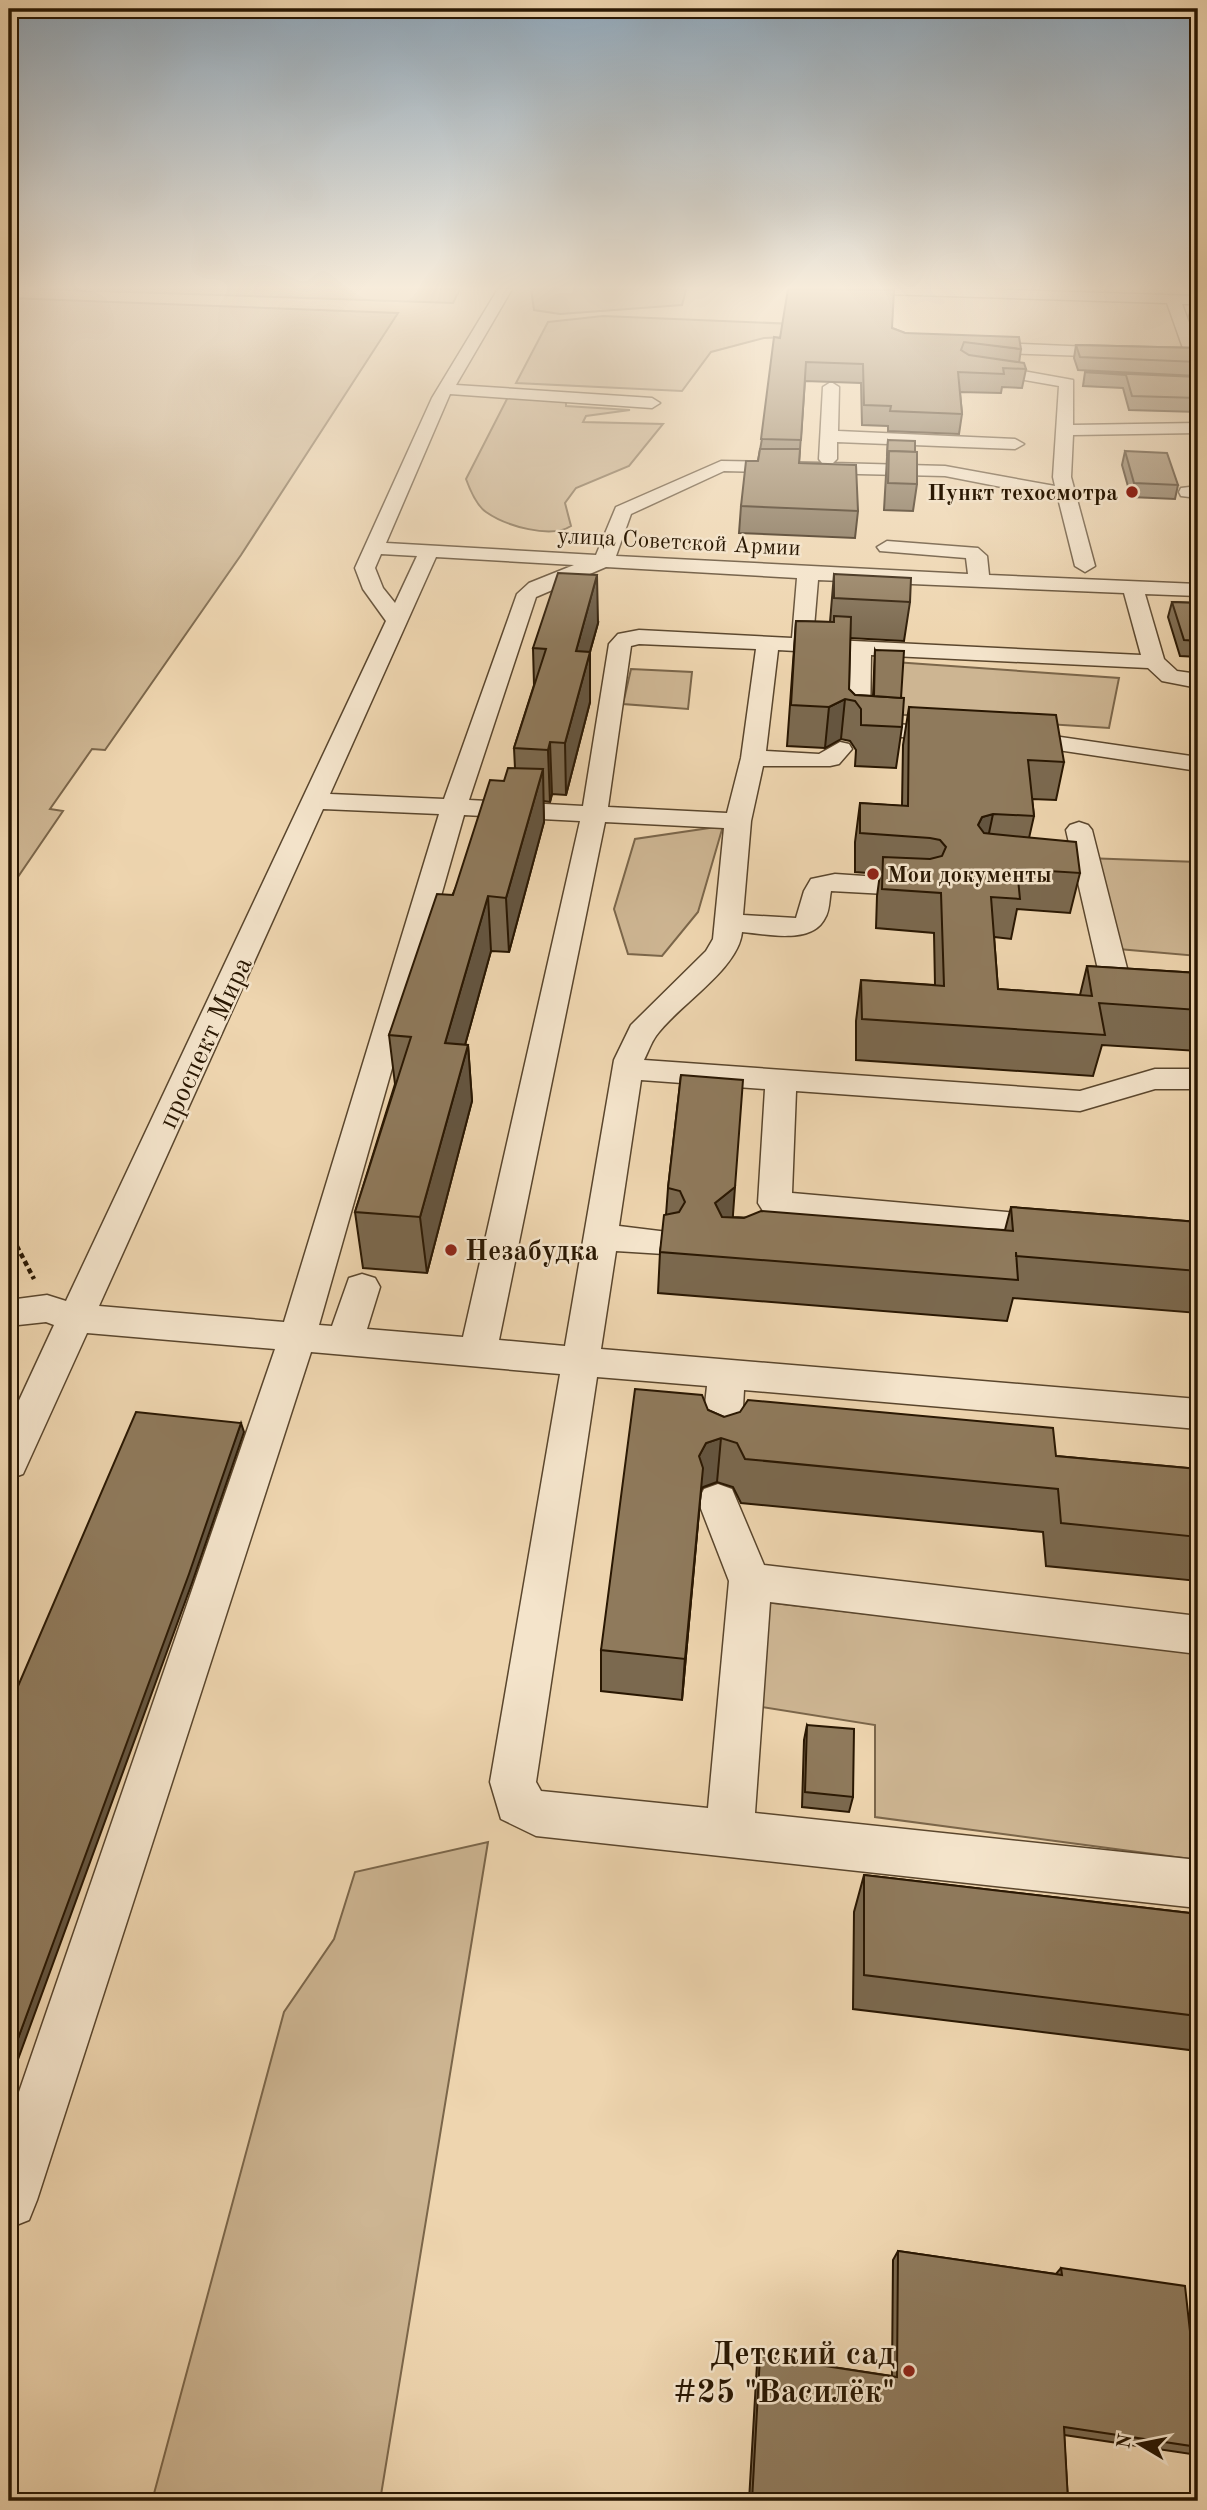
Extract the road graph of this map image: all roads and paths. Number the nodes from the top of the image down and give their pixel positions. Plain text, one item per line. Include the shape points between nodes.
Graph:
1 (438, 406) edge
2 (830, 406) edge
3 (1068, 406) edge
4 (1198, 428) edge
5 (1065, 430) junction
6 (829, 436) junction
7 (1015, 444) dead end
8 (828, 466) junction
9 (1023, 466) dead end
10 (945, 471) junction
11 (1066, 495) junction
12 (887, 547) dead end
13 (376, 548) junction
14 (429, 551) junction
15 (604, 561) junction
16 (1085, 566) junction
17 (978, 571) junction
18 (1198, 571) edge
19 (808, 573) junction
20 (1133, 587) junction
21 (1198, 590) edge
22 (396, 619) junction
23 (785, 645) junction
24 (860, 648) junction
25 (1154, 662) junction
26 (1198, 681) edge
27 (846, 739) junction
28 (753, 758) junction
29 (1198, 764) edge
30 (316, 801) junction
31 (454, 807) junction
32 (594, 814) junction
33 (738, 821) junction
34 (1079, 830) dead end
35 (923, 888) edge
36 (729, 923) junction
37 (1198, 997) edge
38 (627, 1069) junction
39 (781, 1079) junction
40 (1198, 1079) edge
41 (1089, 1229) edge
42 (9, 1231) edge
43 (601, 1237) junction
44 (664, 1242) edge
45 (362, 1287) dead end
46 (9, 1313) edge
47 (62, 1313) junction
48 (297, 1339) junction
49 (345, 1342) junction
50 (478, 1353) junction
51 (580, 1360) junction
52 (727, 1373) junction
53 (1198, 1414) edge
54 (721, 1442) edge
55 (9, 1463) edge
56 (718, 1501) dead end
57 (750, 1581) junction
58 (1198, 1635) edge
59 (730, 1833) junction
60 (1198, 1884) edge
61 (9, 2200) edge

1 - 13 street
2 - 6 street
3 - 5 street
4 - 5 street
5 - 11 street via 1055,464
6 - 7 street via 892,433
6 - 8 street
8 - 10 street
8 - 15 street via 712,467 623,510
9 - 10 street
10 - 11 street
11 - 16 street
12 - 17 street via 971,552
13 - 14 street, улица Советской Армии
13 - 22 street via 365,568 373,589
14 - 15 street, улица Советской Армии
14 - 22 street, проспект Мира
15 - 19 street, улица Советской Армии
15 - 31 street via 527,594
16 - 17 street, улица Советской Армии
16 - 18 street, улица Советской Армии
17 - 19 street, улица Советской Армии
17 - 20 street, улица Советской Армии
19 - 23 street
20 - 21 street, улица Советской Армии
20 - 25 street
22 - 30 street, проспект Мира
23 - 24 street
23 - 28 street
23 - 32 street via 639,637 620,644
24 - 25 street
24 - 27 street
25 - 26 street via 1170,676
27 - 28 street via 830,759
27 - 29 street via 986,736 1065,741 1145,760
28 - 33 street
30 - 31 street
30 - 47 street, проспект Мира
31 - 32 street
31 - 48 street
32 - 33 street
32 - 50 street
33 - 36 street
34 - 37 street via 1075,868 1117,987
35 - 36 street via 821,885 814,919 808,925
36 - 38 street via 727,939 717,956 642,1032
38 - 39 street
38 - 43 street
39 - 40 street via 1080,1101 1104,1098 1148,1081
39 - 41 street via 767,1217
42 - 47 path
43 - 44 street
43 - 51 street
45 - 49 street
46 - 47 street
47 - 48 street
47 - 55 street, проспект Мира
48 - 49 street
48 - 61 street
49 - 50 street
50 - 51 street
51 - 52 street
51 - 59 street via 513,1782 518,1803 536,1813
52 - 53 street
52 - 54 street
56 - 57 street
57 - 58 street
57 - 59 street
59 - 60 street

